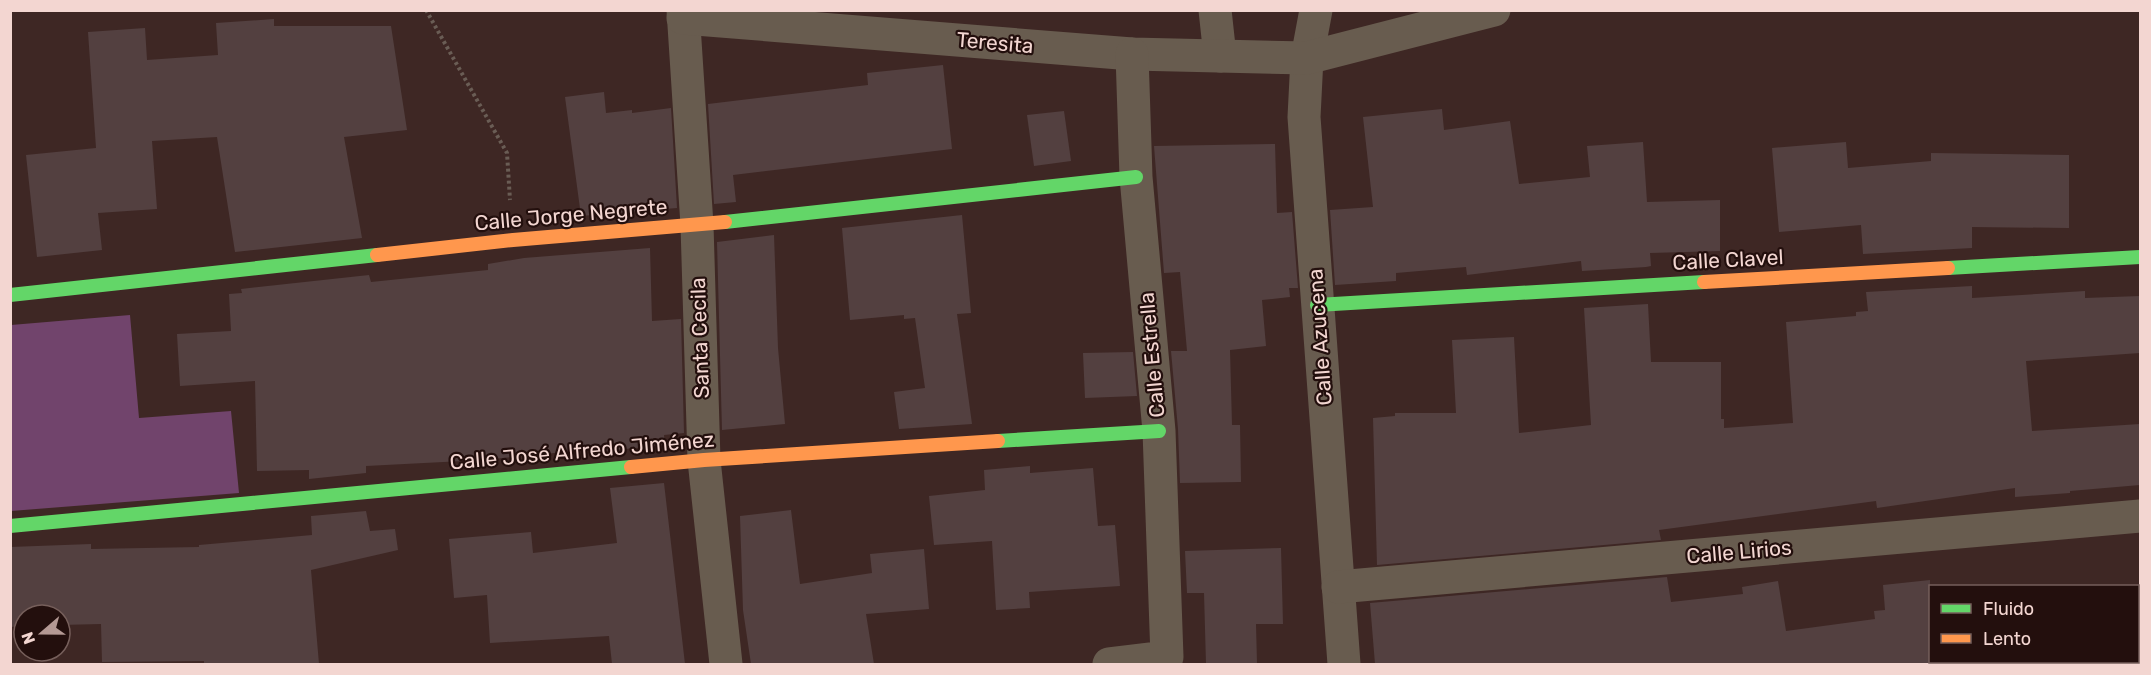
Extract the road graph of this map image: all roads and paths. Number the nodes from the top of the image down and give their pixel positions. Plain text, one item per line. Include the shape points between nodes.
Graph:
1 (426, 10) edge
2 (1215, 10) edge
3 (1316, 10) edge
4 (1494, 10) edge
5 (683, 14) edge
6 (1132, 54) junction
7 (1220, 56) junction
8 (1306, 58) junction
9 (1136, 177) junction
10 (698, 225) junction
11 (513, 240) junction
12 (2140, 257) edge
13 (10, 295) edge
14 (1317, 305) junction
15 (1160, 431) junction
16 (704, 460) junction
17 (2140, 516) edge
18 (10, 526) edge
19 (1338, 587) junction
20 (726, 664) edge
21 (1109, 664) edge
22 (1344, 664) edge

1 - 11 path via 507,153
2 - 7 street
3 - 8 street, Calle Azucena
4 - 8 street, Teresita
5 - 6 street, Teresita
5 - 10 street, Santa Cecila
6 - 7 street, Teresita
6 - 9 street, Calle Estrella
7 - 8 street, Teresita
8 - 14 street, Calle Azucena via 1304,117
9 - 10 street, Calle Jorge Negrete
9 - 15 street, Calle Estrella
10 - 11 street, Calle Jorge Negrete
10 - 16 street, Santa Cecila
11 - 13 street, Calle Jorge Negrete
12 - 14 street, Calle Clavel
14 - 19 street, Calle Azucena
15 - 16 street, Calle José Alfredo Jiménez
15 - 21 street, Calle Estrella via 1167,657
16 - 18 street, Calle José Alfredo Jiménez
16 - 20 street, Santa Cecila
17 - 19 street, Calle Lirios
19 - 22 street, Calle Azucena

